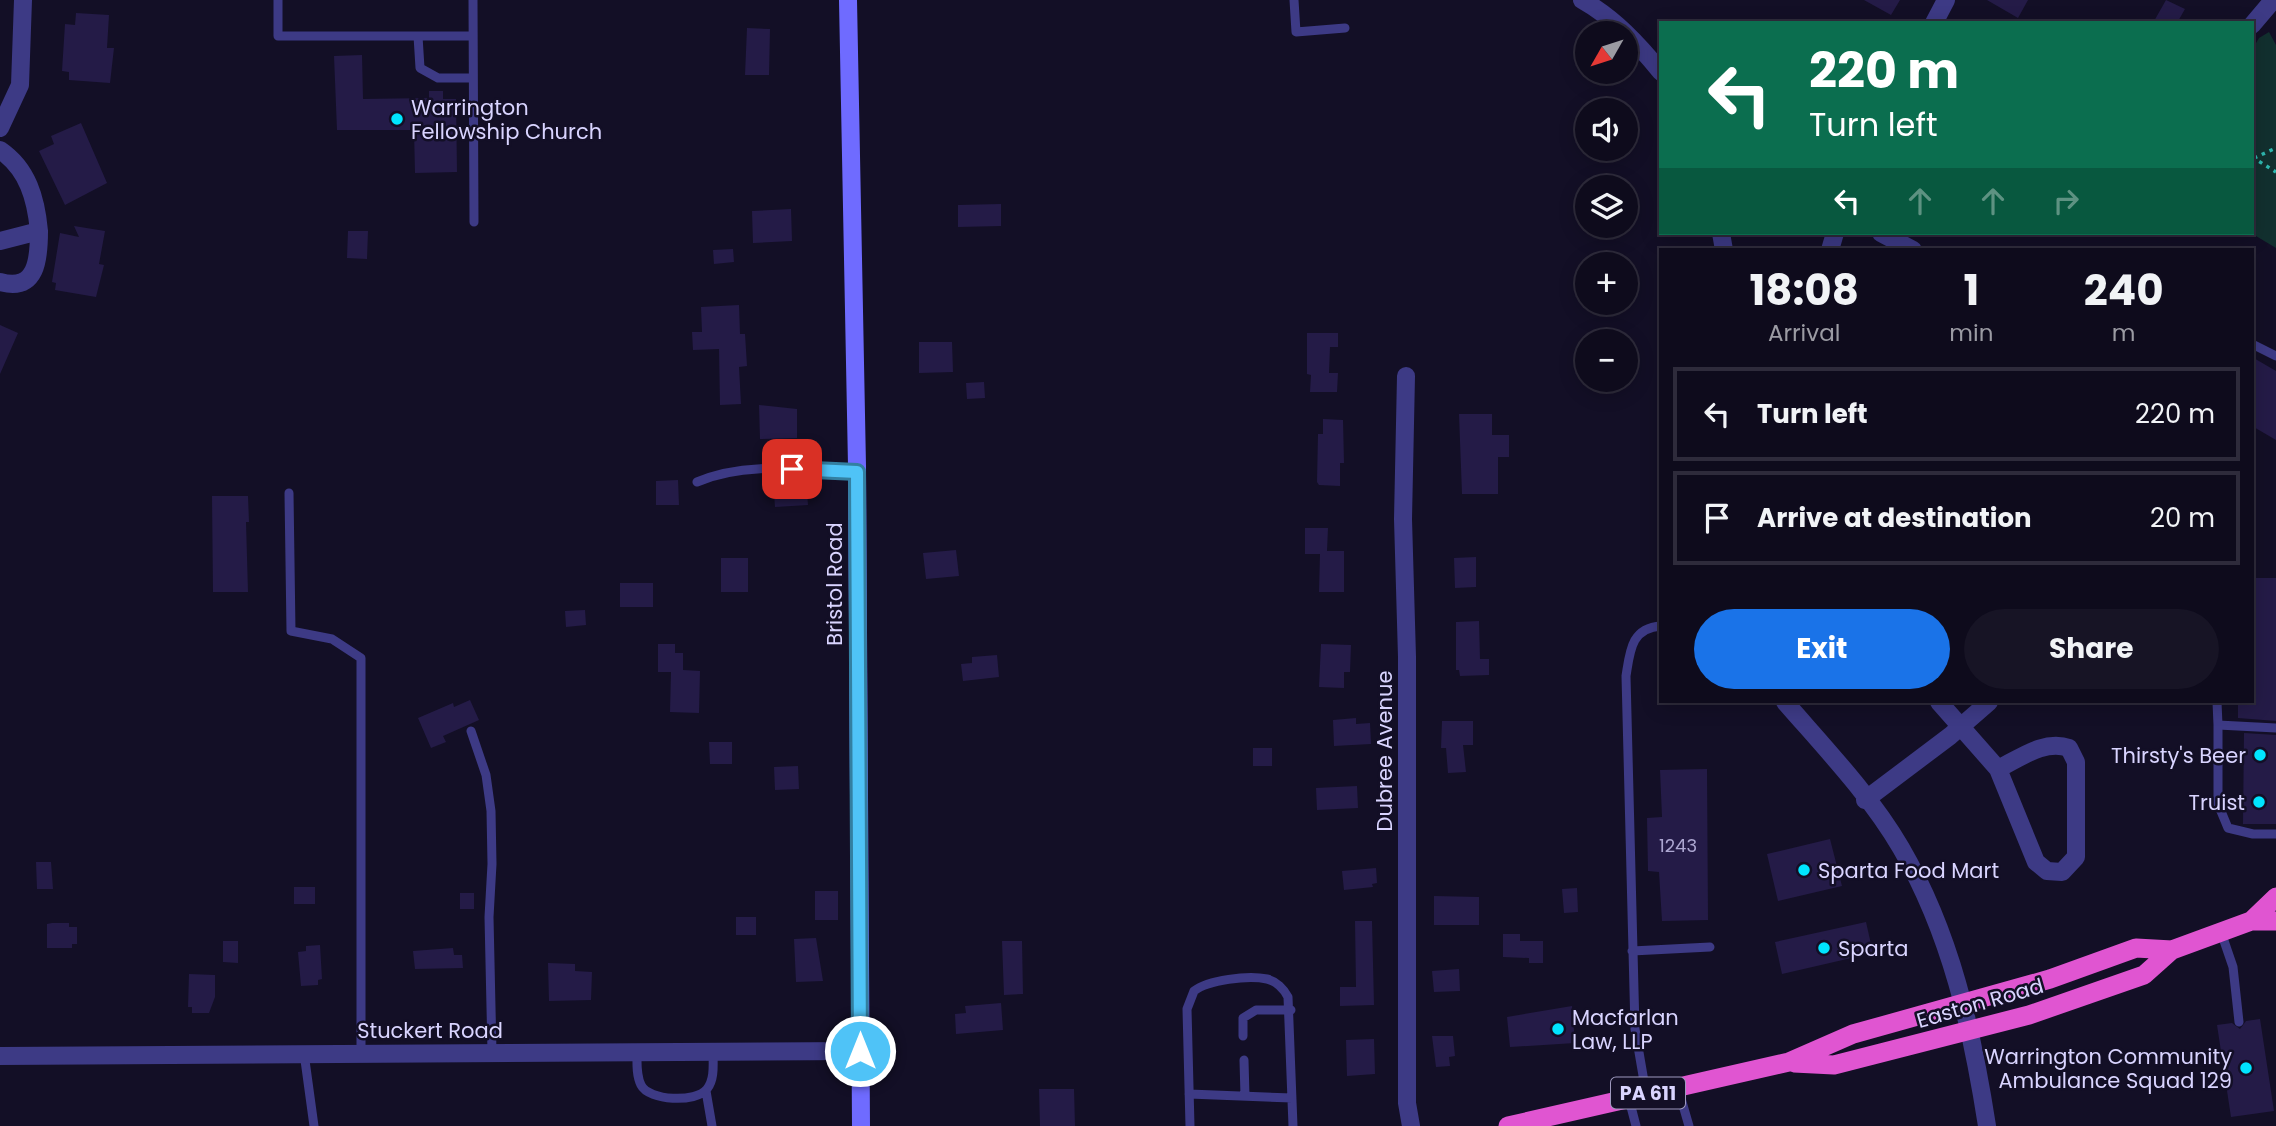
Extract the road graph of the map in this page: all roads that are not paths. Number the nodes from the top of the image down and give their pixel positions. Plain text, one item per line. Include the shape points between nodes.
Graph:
1 (23, 0) edge
2 (278, 0) edge
3 (473, 0) edge
4 (848, 0) edge
5 (1294, 0) edge
6 (1582, 0) edge
7 (1946, 0) edge
8 (2270, 7) edge
9 (1935, 21) edge
10 (2254, 23) edge
11 (1345, 28) dead end
12 (418, 36) junction
13 (473, 36) junction
14 (1659, 69) edge
15 (473, 78) junction
16 (0, 128) edge
17 (0, 150) edge
18 (474, 222) dead end
19 (39, 231) junction
20 (1885, 235) edge
21 (0, 241) edge
22 (1909, 248) edge
23 (0, 282) edge
24 (2254, 345) edge
25 (2276, 356) edge
26 (1406, 376) dead end
27 (857, 472) junction
28 (697, 482) dead end
29 (289, 493) dead end
30 (1659, 627) edge
31 (1786, 703) edge
32 (1940, 703) edge
33 (1988, 703) edge
34 (2217, 703) edge
35 (2218, 725) junction
36 (1961, 727) junction
37 (2276, 727) edge
38 (471, 731) dead end
39 (1998, 769) junction
40 (1865, 800) junction
41 (2276, 834) edge
42 (2276, 897) edge
43 (2251, 921) junction
44 (2276, 921) edge
45 (2221, 932) junction
46 (1710, 947) dead end
47 (2172, 950) junction
48 (1632, 951) junction
49 (1964, 1004) junction
50 (1291, 1010) junction
51 (2239, 1022) dead end
52 (1971, 1032) junction
53 (1243, 1036) dead end
54 (713, 1051) junction
55 (860, 1051) junction
56 (492, 1052) junction
57 (638, 1052) junction
58 (304, 1053) junction
59 (361, 1053) junction
60 (0, 1056) edge
61 (1244, 1060) dead end
62 (1789, 1062) junction
63 (1678, 1088) junction
64 (706, 1091) junction
65 (1189, 1094) junction
66 (1637, 1095) junction
67 (1245, 1096) junction
68 (1292, 1098) junction
69 (1569, 1119) edge
70 (314, 1126) edge
71 (712, 1126) edge
72 (861, 1126) edge
73 (1190, 1126) edge
74 (1293, 1126) edge
75 (1410, 1126) edge
76 (1508, 1126) edge
77 (1636, 1126) edge
78 (1689, 1126) edge
79 (1987, 1126) edge

1 - 16 street via 20,85
2 - 12 lane via 278,36
3 - 13 lane
4 - 27 main road, Bristol Road
5 - 11 lane via 1296,32
6 - 14 street via 1603,12
7 - 9 street
8 - 10 street
12 - 13 lane
12 - 15 lane via 420,68 429,76
13 - 15 lane
15 - 18 lane
17 - 19 street via 20,168 30,186
19 - 21 street
19 - 23 street via 35,269 13,285
20 - 22 street
24 - 25 lane
26 - 75 street, Dubree Avenue via 1403,519
27 - 28 lane via 719,472
27 - 55 main road, Bristol Road
29 - 59 lane via 291,631 332,639 361,658
30 - 48 lane via 1633,639 1626,676
31 - 40 street
32 - 36 street
33 - 36 street
34 - 35 lane
35 - 37 lane
35 - 41 lane via 2218,804 2228,828
36 - 39 street
36 - 40 street
38 - 56 lane via 486,775 491,811
39 - 39 street via 2045,746 2056,743 2069,748 2076,762 2076,857 2062,872 2046,871 2036,862
40 - 49 street via 1900,847 1938,923
42 - 43 highway, Easton Road / PA 611
43 - 44 highway, Easton Road / PA 611
43 - 45 highway, Easton Road / PA 611
45 - 47 highway, Easton Road / PA 611
45 - 51 lane via 2233,967
46 - 48 lane
47 - 49 highway, Easton Road / PA 611 via 2136,948
47 - 52 highway, Easton Road / PA 611 via 2144,975
48 - 66 lane
49 - 52 street
49 - 62 highway, Easton Road / PA 611 via 1853,1034
50 - 53 lane via 1256,1010 1243,1018
50 - 65 lane via 1284,990 1267,979 1218,980 1198,988 1187,1009
50 - 68 lane
52 - 62 highway, Easton Road / PA 611 via 1834,1065
52 - 79 street
54 - 55 street, Stuckert Road
54 - 57 street, Stuckert Road
54 - 64 lane via 713,1077
55 - 72 main road, Bristol Road
56 - 57 street, Stuckert Road
56 - 59 street, Stuckert Road
57 - 64 lane via 641,1087 650,1095 694,1098
58 - 59 street, Stuckert Road
58 - 60 street, Stuckert Road
58 - 70 lane
61 - 67 lane
62 - 63 highway, Easton Road / PA 611
63 - 66 highway, Easton Road / PA 611
63 - 78 lane
64 - 71 lane
65 - 67 lane
65 - 73 lane
66 - 69 highway, Easton Road / PA 611
66 - 77 lane
67 - 68 lane
68 - 74 lane
69 - 76 highway, Easton Road / PA 611

